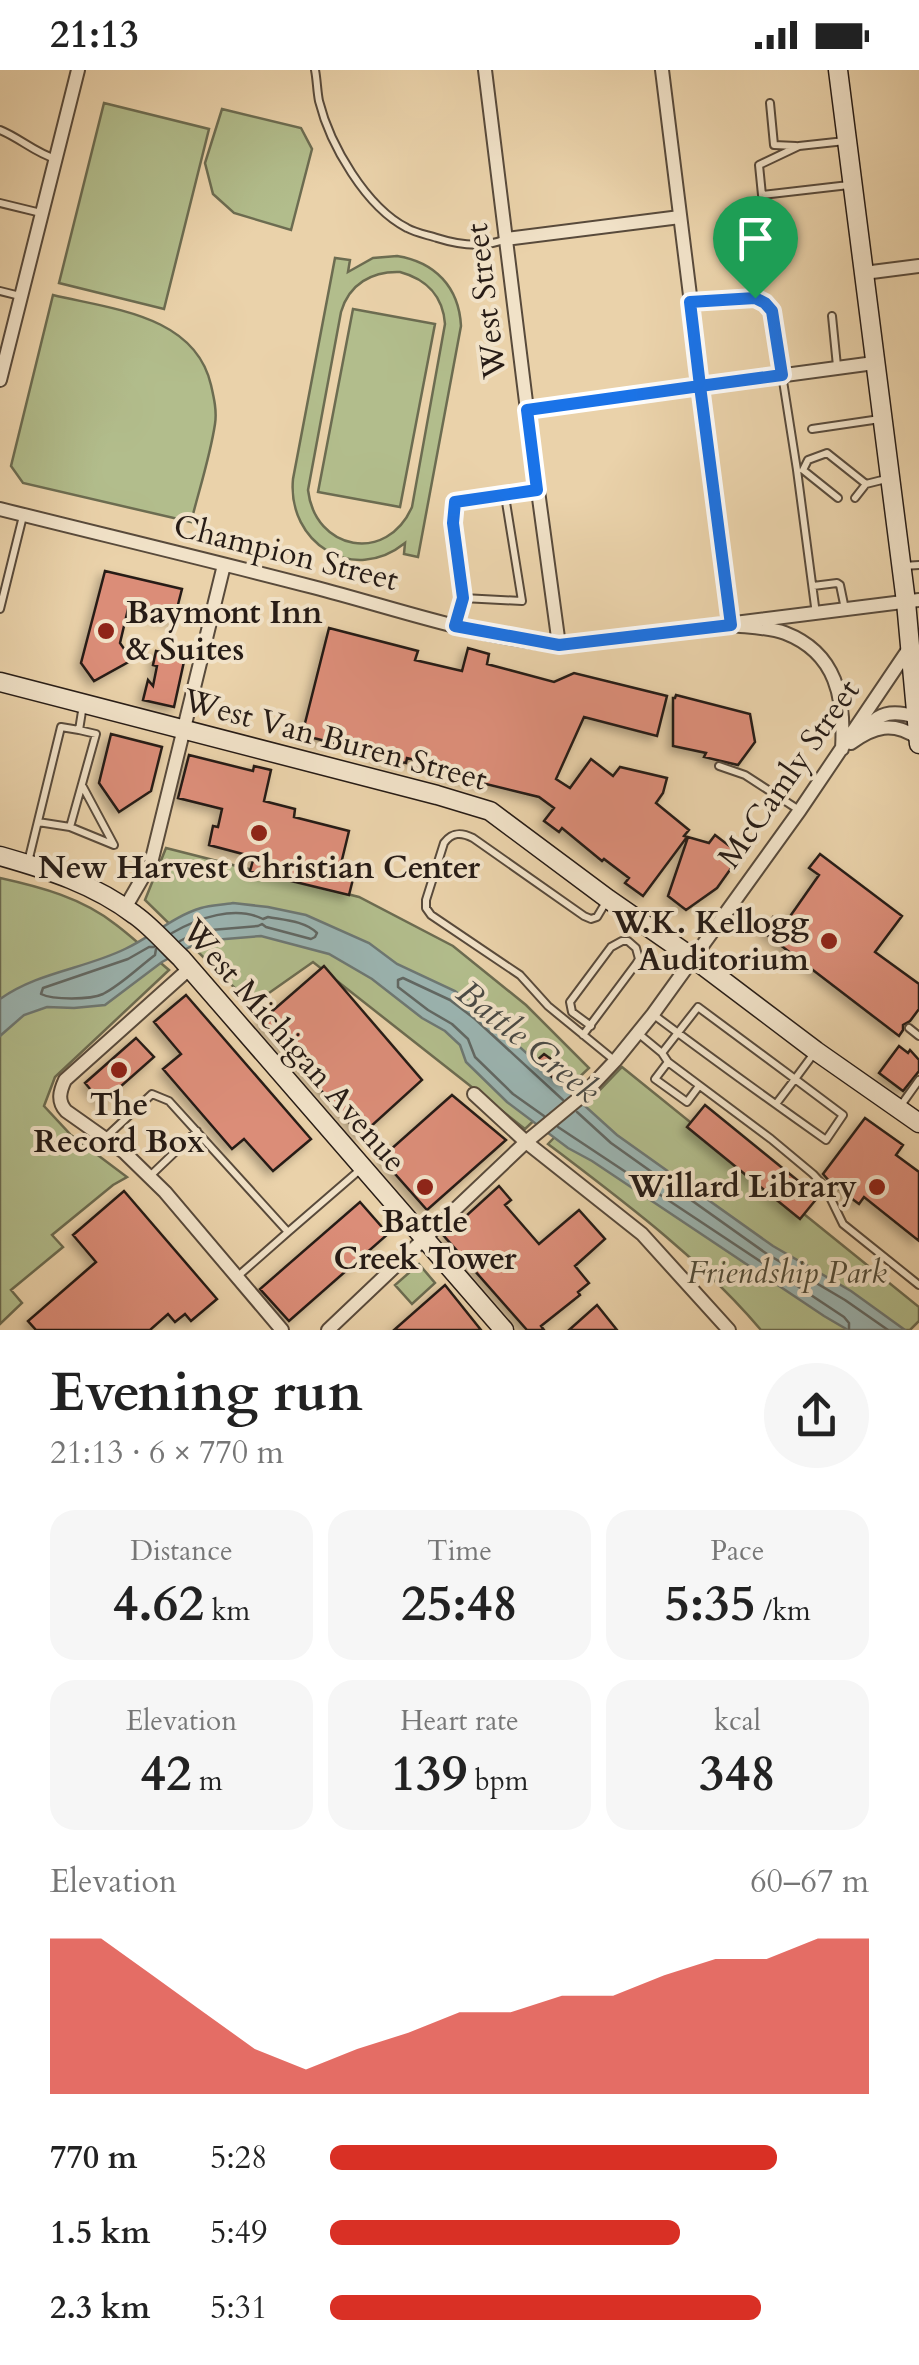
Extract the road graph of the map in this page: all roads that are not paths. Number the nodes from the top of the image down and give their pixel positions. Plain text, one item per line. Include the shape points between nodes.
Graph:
1 (78, 70) edge
2 (315, 70) edge
3 (485, 70) edge
4 (662, 70) edge
5 (838, 70) edge
6 (770, 104) dead end
7 (0, 130) edge
8 (847, 141) junction
9 (799, 146) junction
10 (56, 159) junction
11 (852, 184) junction
12 (0, 203) edge
13 (42, 213) junction
14 (680, 217) junction
15 (506, 239) junction
16 (919, 266) edge
17 (864, 273) junction
18 (0, 292) edge
19 (22, 296) junction
20 (690, 302) junction
21 (832, 316) dead end
22 (4, 350) edge
23 (874, 363) junction
24 (838, 367) junction
25 (782, 375) junction
26 (0, 380) edge
27 (700, 386) junction
28 (527, 410) junction
29 (882, 418) junction
30 (812, 428) dead end
31 (800, 470) junction
32 (891, 478) junction
33 (866, 484) junction
34 (537, 490) junction
35 (506, 496) junction
36 (838, 498) dead end
37 (855, 498) dead end
38 (0, 510) edge
39 (23, 515) junction
40 (224, 565) junction
41 (911, 566) edge
42 (813, 586) junction
43 (463, 598) junction
44 (913, 601) edge
45 (0, 609) edge
46 (846, 610) junction
47 (816, 614) junction
48 (731, 625) junction
49 (455, 626) junction
50 (911, 644) junction
51 (559, 645) junction
52 (0, 682) edge
53 (83, 703) junction
54 (916, 717) junction
55 (79, 730) junction
56 (182, 730) junction
57 (867, 731) junction
58 (918, 741) edge
59 (842, 751) junction
60 (720, 766) dead end
61 (82, 785) junction
62 (800, 810) junction
63 (38, 822) junction
64 (70, 827) junction
65 (0, 856) edge
66 (28, 863) junction
67 (608, 898) junction
68 (132, 913) junction
69 (643, 923) junction
70 (628, 941) junction
71 (693, 958) junction
72 (185, 964) junction
73 (653, 1014) junction
74 (590, 1026) junction
75 (909, 1028) dead end
76 (638, 1033) junction
77 (678, 1033) junction
78 (583, 1035) junction
79 (919, 1036) edge
80 (816, 1051) junction
81 (662, 1052) junction
82 (616, 1061) junction
83 (668, 1062) junction
84 (794, 1079) junction
85 (919, 1080) edge
86 (699, 1086) junction
87 (474, 1094) dead end
88 (776, 1104) junction
89 (898, 1109) junction
90 (919, 1124) edge
91 (197, 1132) junction
92 (531, 1138) junction
93 (104, 1139) junction
94 (362, 1168) junction
95 (150, 1177) junction
96 (288, 1232) junction
97 (424, 1240) junction
98 (237, 1277) junction
99 (919, 1285) edge
100 (282, 1330) edge
101 (328, 1330) edge
102 (504, 1330) edge
103 (729, 1330) edge

1 - 10 street
2 - 15 lane via 330,130 376,205 406,228 456,244
3 - 15 street, West Street
4 - 14 street
5 - 8 street
6 - 9 lane via 774,144
7 - 10 lane
8 - 9 lane
8 - 11 street
9 - 11 lane via 760,165 762,195
10 - 13 street
11 - 17 street
12 - 13 lane
13 - 19 street
14 - 15 street
14 - 20 street
15 - 28 street, West Street
16 - 17 street
17 - 23 street
18 - 19 lane
19 - 22 street
20 - 25 lane via 740,297 765,303
20 - 27 street
21 - 24 lane
22 - 26 street
23 - 24 street
23 - 29 street
24 - 25 street
25 - 27 street
25 - 31 lane
27 - 28 street
27 - 48 street
28 - 34 street, West Street
29 - 30 lane
29 - 32 street
31 - 33 lane via 827,453
31 - 36 lane
31 - 42 lane
32 - 33 lane
32 - 41 street
33 - 37 lane
34 - 35 lane
34 - 51 street, West Street
35 - 43 lane via 455,502
35 - 43 lane via 522,602
38 - 39 street, Champion Street
39 - 40 street, Champion Street
39 - 45 lane
40 - 49 street, Champion Street
40 - 56 street
41 - 44 street
42 - 46 lane via 840,585
42 - 47 lane
43 - 49 lane
44 - 46 street
44 - 50 street
46 - 47 street
47 - 48 street
48 - 51 street, Champion Street
48 - 59 street via 784,632 823,659 841,700
49 - 51 street, Champion Street
50 - 54 street
50 - 59 street, McCamly Street
52 - 53 street, West Van Buren Street
53 - 55 lane
53 - 56 street, West Van Buren Street
54 - 57 street via 893,712
54 - 58 street
55 - 61 lane via 96,734
55 - 63 lane via 60,727
56 - 67 street, West Van Buren Street via 490,810
56 - 68 street via 152,863
57 - 58 street via 892,726
57 - 59 street
59 - 62 street, McCamly Street
60 - 62 lane
61 - 64 lane
61 - 64 lane via 114,845
62 - 71 street, McCamly Street
63 - 64 lane
63 - 66 lane
65 - 66 street, West Michigan Avenue
66 - 68 street, West Michigan Avenue via 78,881
67 - 69 street, West Van Buren Street
67 - 78 lane via 591,919 473,838 457,834 444,843 426,893 431,915 520,975
68 - 72 street, West Michigan Avenue
69 - 70 lane
69 - 71 street, West Van Buren Street
70 - 74 lane via 639,959
70 - 74 lane via 611,947 570,1002
71 - 73 street, McCamly Street
71 - 80 street, West Van Buren Street
72 - 93 street via 66,1080 60,1102
72 - 94 street, West Michigan Avenue
73 - 76 street, McCamly Street
73 - 77 lane
74 - 78 lane
75 - 79 lane
76 - 81 lane
76 - 82 street, McCamly Street
77 - 81 lane
77 - 84 lane via 698,1008
77 - 88 lane
78 - 82 lane
80 - 84 lane
80 - 89 street, West Van Buren Street
81 - 83 lane
82 - 92 street, McCamly Street
83 - 86 lane
83 - 86 lane via 655,1079 687,1102
84 - 88 lane
84 - 88 lane via 844,1114 826,1140
85 - 89 lane
86 - 99 lane via 813,1174 843,1224
87 - 92 street
89 - 90 street, West Van Buren Street
91 - 93 lane via 170,1101 152,1094
91 - 95 lane
91 - 96 lane
92 - 97 street, McCamly Street
92 - 103 street via 642,1234
93 - 95 street
94 - 96 lane
94 - 97 street, West Michigan Avenue
95 - 98 street
96 - 98 lane
97 - 101 street, McCamly Street
97 - 102 street, West Michigan Avenue
98 - 100 street

